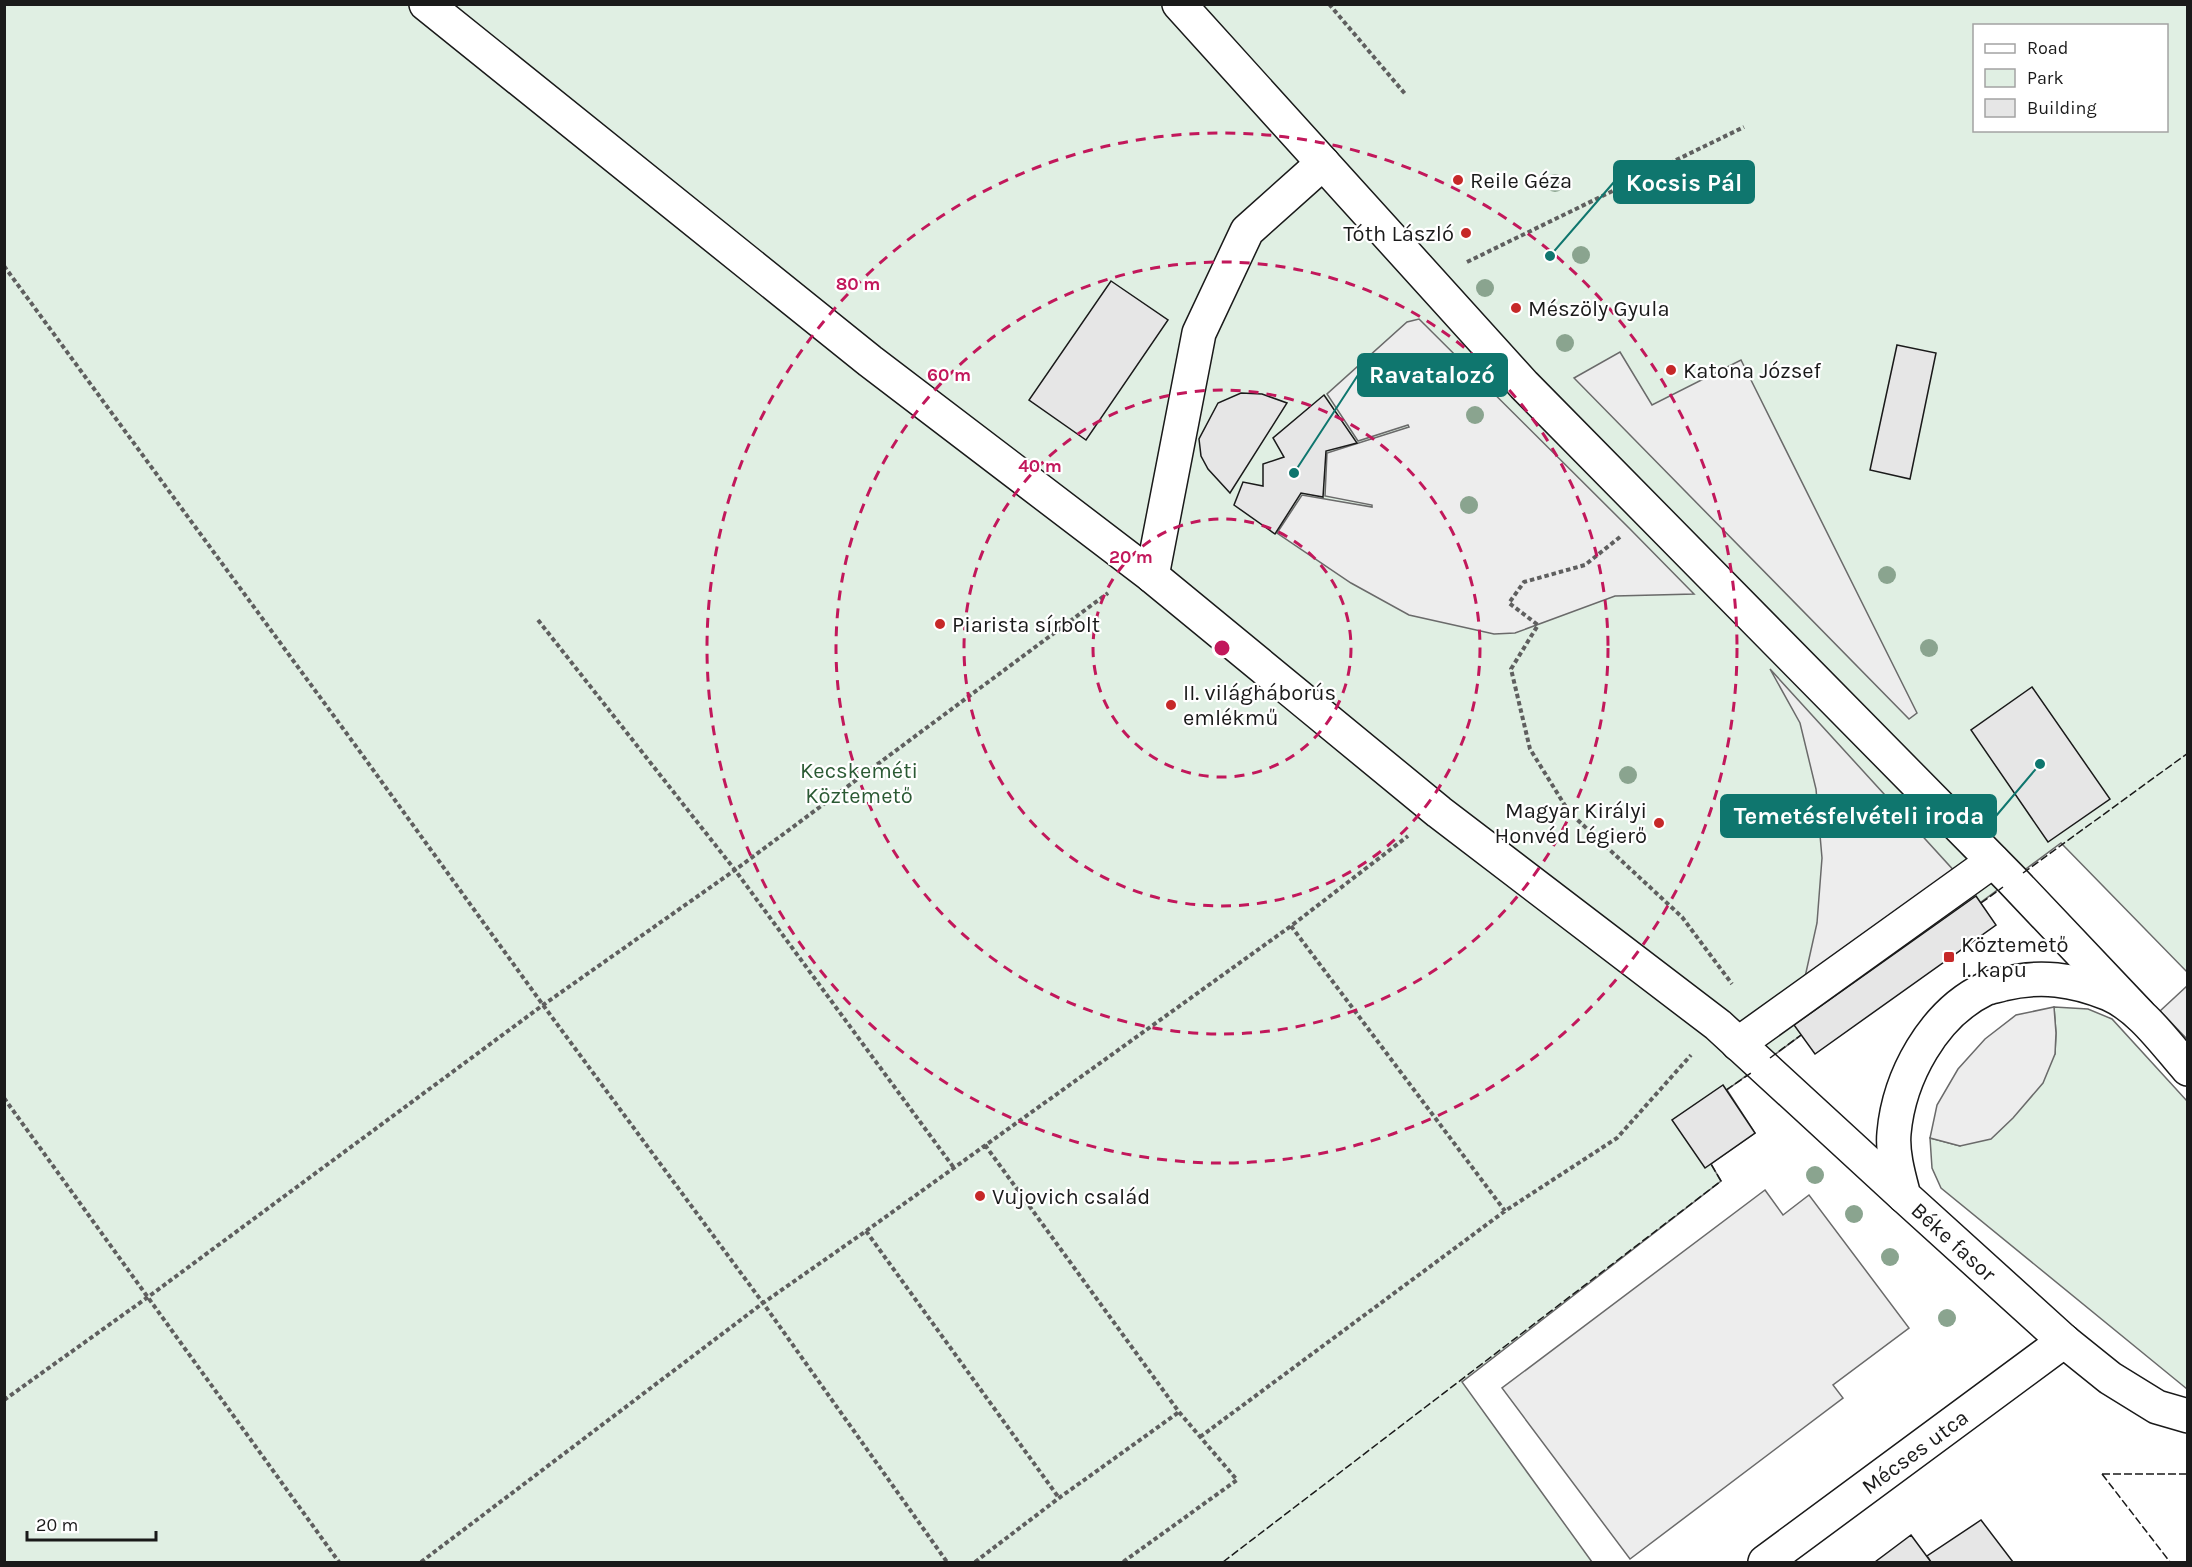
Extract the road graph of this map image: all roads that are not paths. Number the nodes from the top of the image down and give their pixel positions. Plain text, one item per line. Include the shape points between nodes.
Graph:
1 (426, 4) edge
2 (1179, 4) edge
3 (1323, 163) junction
4 (1147, 572) junction
5 (2003, 871) junction
6 (2139, 1014) junction
7 (1739, 1045) junction
8 (2187, 1069) edge
9 (1904, 1196) junction
10 (2064, 1341) junction
11 (2187, 1416) edge
12 (1765, 1563) edge

1 - 4 street via 870,361
2 - 3 street
3 - 4 street via 1247,231 1199,333
3 - 5 street via 1524,385
4 - 7 street via 1439,812
5 - 6 street
5 - 7 street
6 - 8 street, Béke fasor
6 - 9 street, Béke fasor via 2111,995 2072,981 2027,979 1986,988 1953,1010 1927,1041 1910,1072 1899,1105 1894,1136
7 - 9 street
9 - 10 street, Béke fasor
10 - 11 street, Béke fasor via 2110,1378 2157,1407
10 - 12 street, Mécses utca

